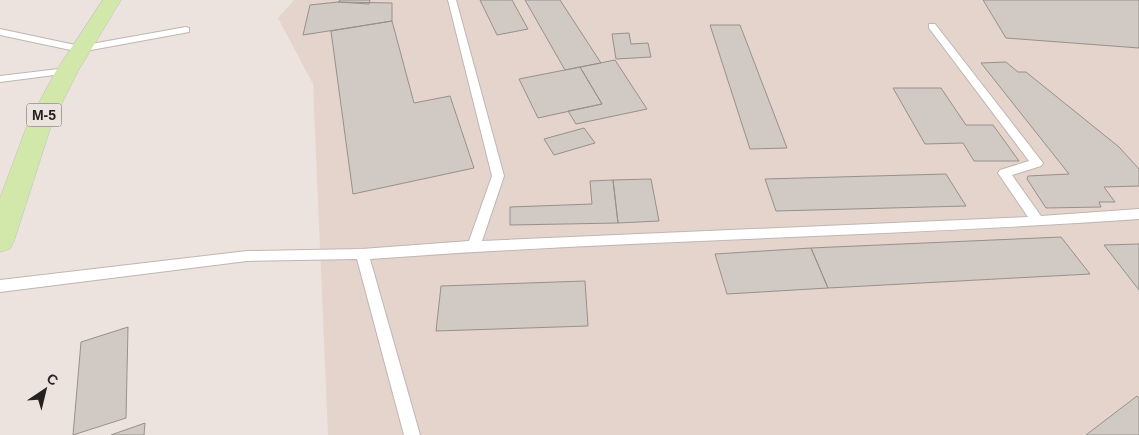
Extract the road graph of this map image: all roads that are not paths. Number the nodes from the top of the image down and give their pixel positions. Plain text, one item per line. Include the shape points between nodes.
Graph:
1 (112, 0) edge
2 (452, 0) edge
3 (932, 26) dead end
4 (186, 30) dead end
5 (0, 32) edge
6 (80, 49) junction
7 (67, 71) junction
8 (0, 79) edge
9 (1139, 214) edge
10 (1038, 221) junction
11 (0, 241) edge
12 (474, 246) junction
13 (362, 254) junction
14 (0, 286) edge
15 (412, 435) edge

1 - 6 highway, М-5
2 - 12 lane via 498,176
3 - 10 lane via 1037,164 1004,173
4 - 6 lane
5 - 6 lane
6 - 7 highway, М-5
7 - 8 lane
7 - 11 highway, М-5 via 40,123
9 - 10 lane
10 - 12 lane
12 - 13 lane
13 - 14 lane via 247,256
13 - 15 lane

